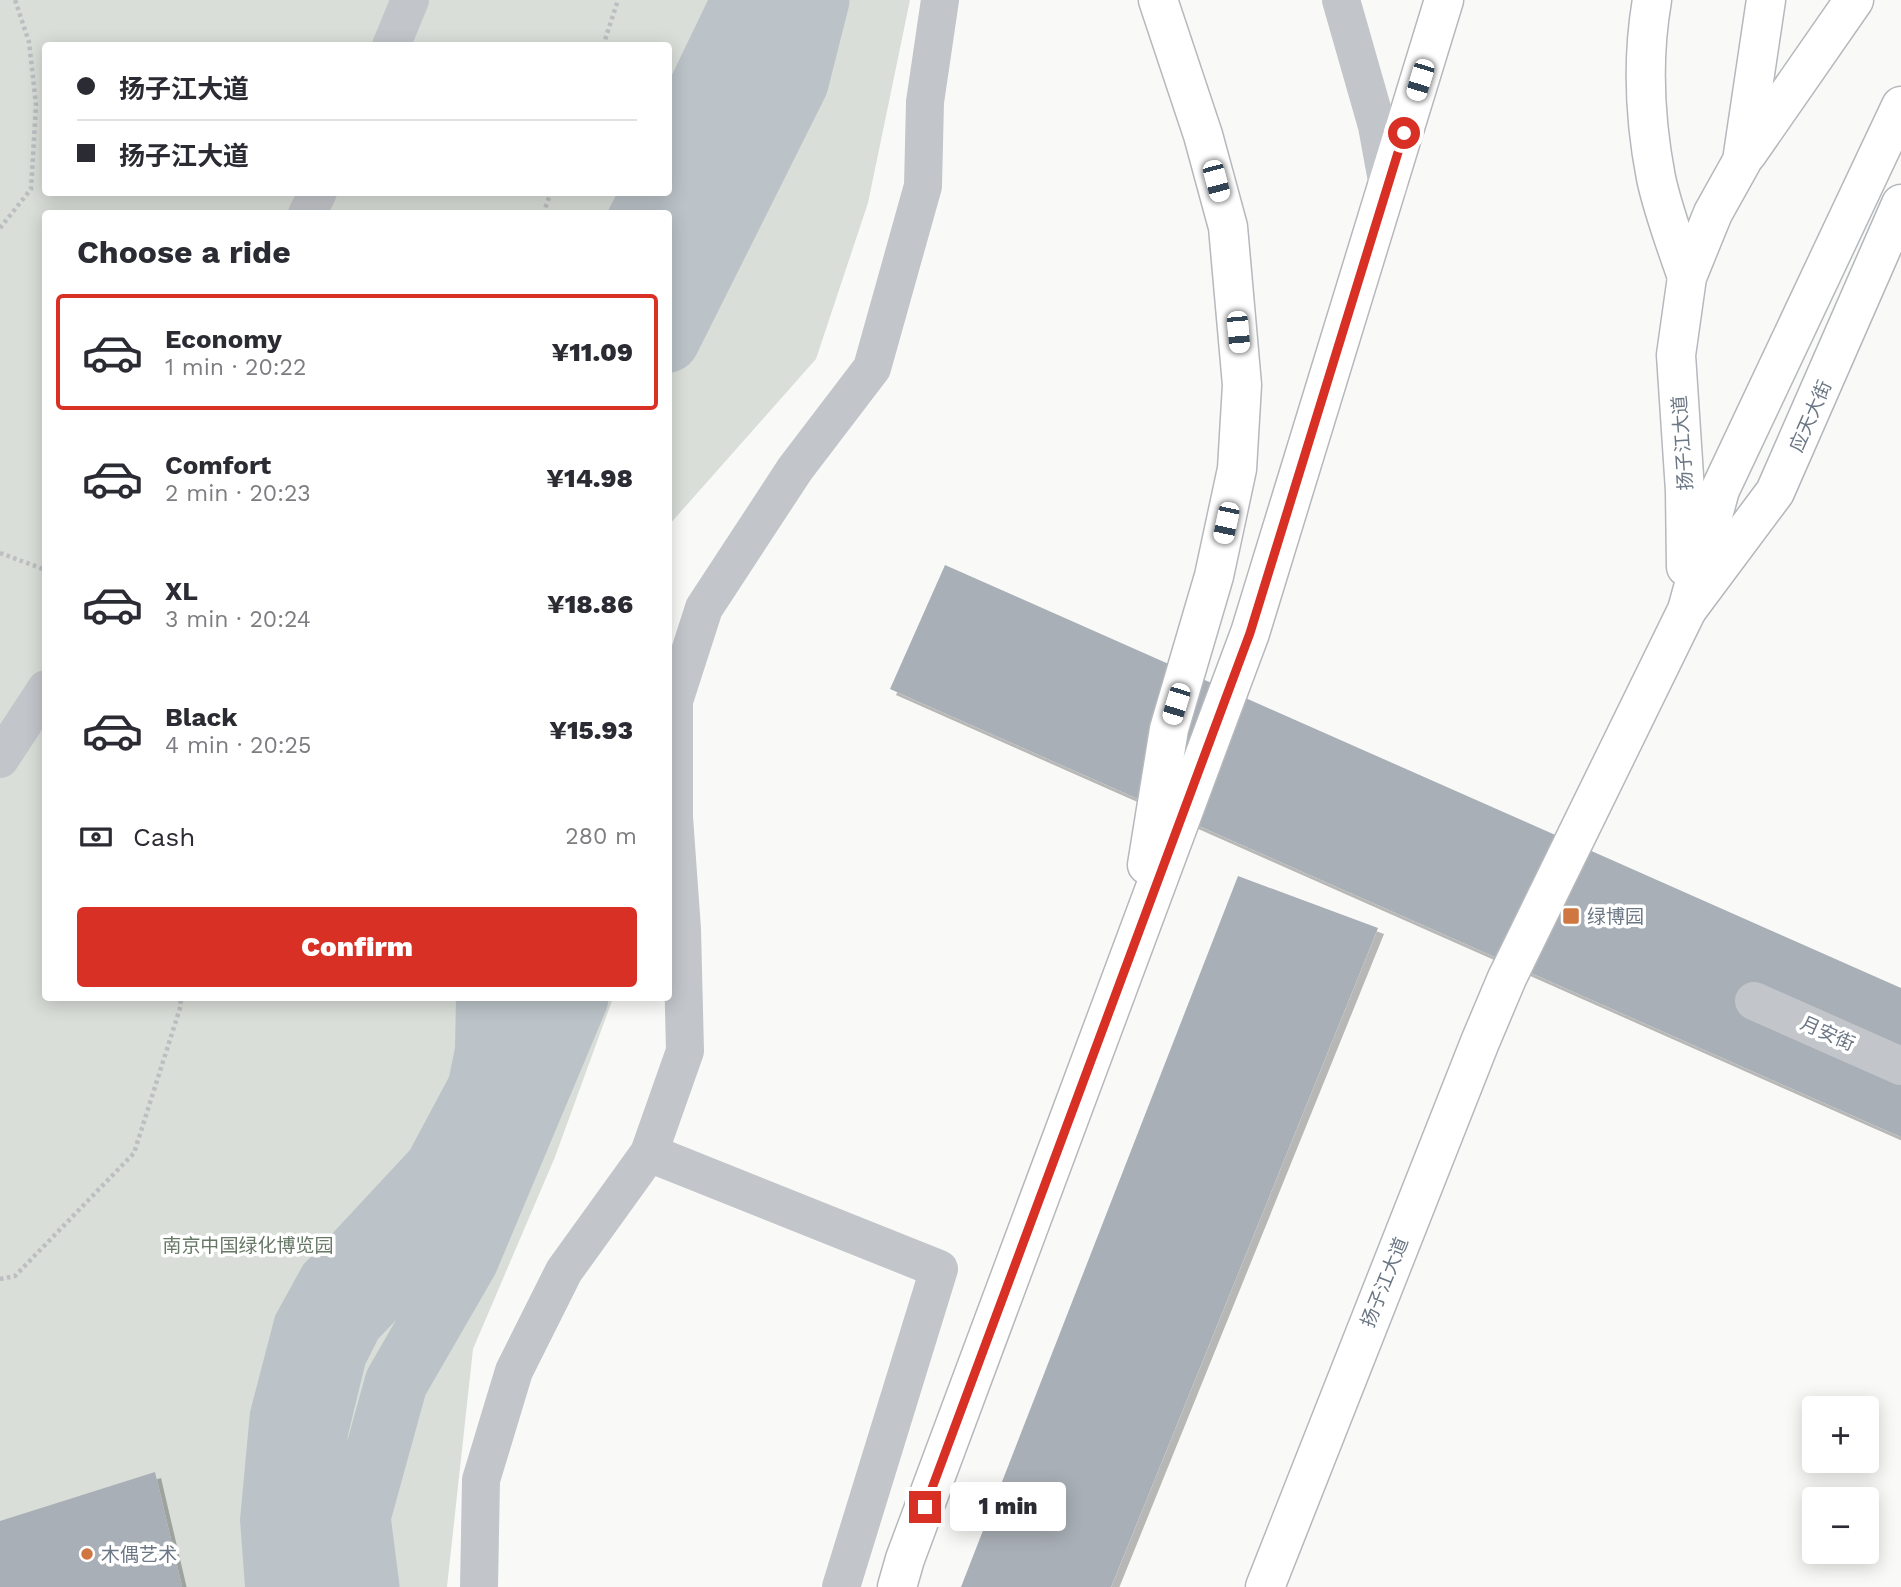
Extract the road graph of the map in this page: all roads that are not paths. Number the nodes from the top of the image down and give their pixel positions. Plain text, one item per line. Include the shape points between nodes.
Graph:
1 (410, 0) edge
2 (940, 0) edge
3 (1158, 0) edge
4 (1341, 0) edge
5 (1444, 0) edge
6 (1653, 0) edge
7 (1766, 0) edge
8 (1854, 0) edge
9 (393, 42) edge
10 (1901, 106) edge
11 (1741, 162) junction
12 (1388, 186) junction
13 (1901, 204) edge
14 (1686, 277) junction
15 (1687, 610) junction
16 (42, 695) edge
17 (0, 759) edge
18 (1133, 951) junction
19 (1754, 1001) dead end
20 (1901, 1066) edge
21 (649, 1153) junction
22 (479, 1587) edge
23 (841, 1587) edge
24 (897, 1587) edge
25 (1265, 1587) edge

1 - 9 street
2 - 21 street via 925,102 923,186 872,368 795,469 704,608 674,702 674,817 685,1051
3 - 18 main road via 1228,227 1242,384 1237,469 1214,576 1168,729
4 - 12 street via 1377,126
5 - 12 main road
6 - 14 main road, 扬子江大道 via 1646,98 1656,179
7 - 11 main road, 扬子江大道
8 - 11 main road
10 - 15 main road via 1720,490
11 - 14 main road, 扬子江大道
12 - 18 main road via 1250,633
13 - 15 main road, 应天大街 via 1775,492
14 - 15 main road, 扬子江大道 via 1676,355
15 - 25 main road, 扬子江大道 via 1507,978
16 - 17 street
18 - 24 main road
19 - 20 street, 月安街
21 - 22 street via 564,1271 514,1371 481,1479
21 - 23 street via 939,1269

